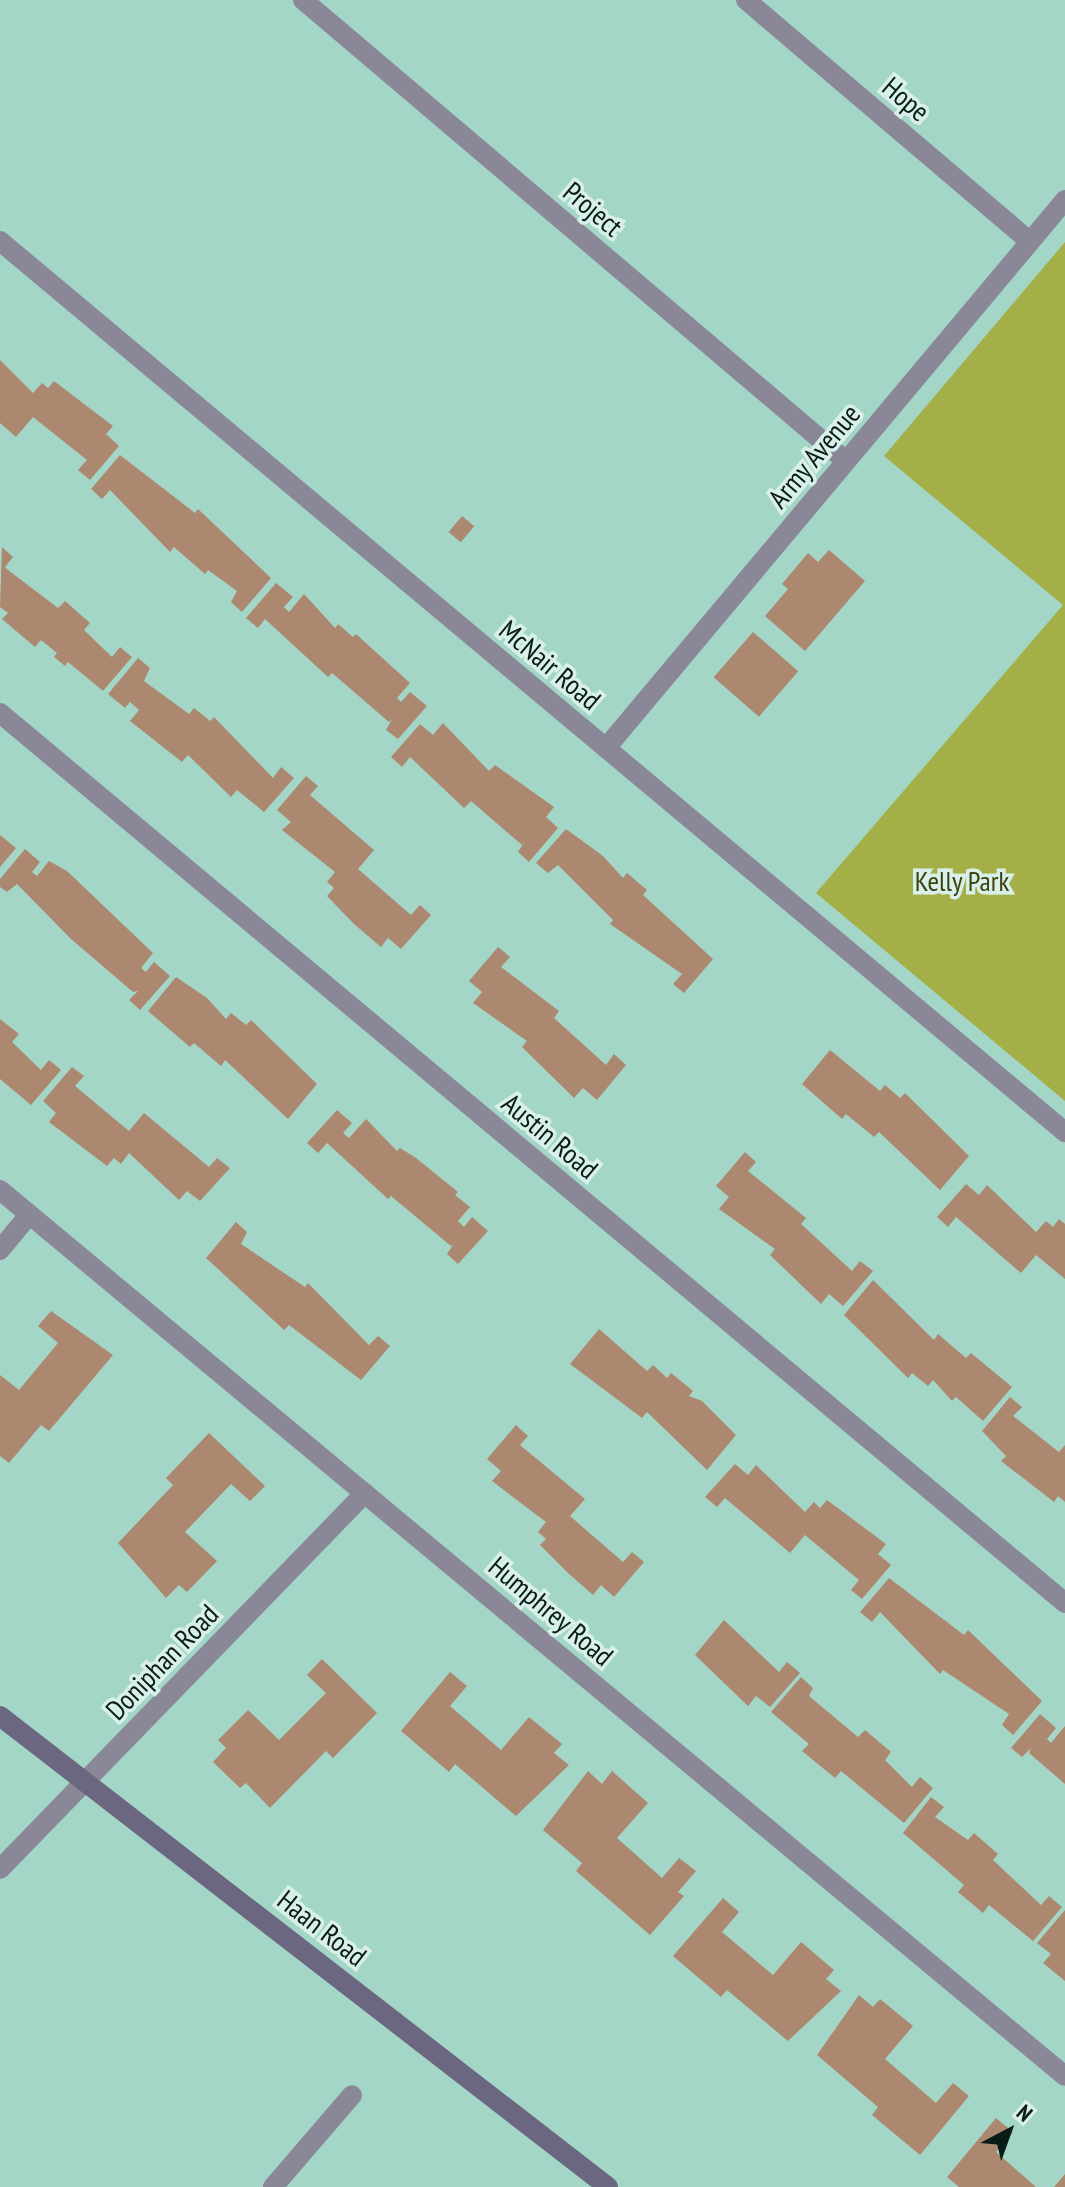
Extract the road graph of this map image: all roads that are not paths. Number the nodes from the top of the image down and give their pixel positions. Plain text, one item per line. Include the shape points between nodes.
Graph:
1 (303, 0) edge
2 (746, 0) edge
3 (1065, 200) edge
4 (0, 241) edge
5 (1030, 242) junction
6 (846, 461) junction
7 (0, 713) edge
8 (606, 748) junction
9 (1065, 1132) edge
10 (0, 1190) edge
11 (29, 1215) junction
12 (0, 1250) edge
13 (365, 1493) junction
14 (1065, 1603) edge
15 (0, 1716) edge
16 (86, 1781) junction
17 (0, 1869) edge
18 (1065, 2076) edge
19 (352, 2095) dead end
20 (273, 2187) edge
21 (608, 2187) edge

1 - 6 street, Project
2 - 5 street, Hope
3 - 5 street, Army Avenue
4 - 8 street, McNair Road
5 - 6 street, Army Avenue
6 - 8 street, Army Avenue
7 - 14 street, Austin Road
8 - 9 street, McNair Road
10 - 11 street, Humphrey Road
11 - 12 street
11 - 13 street, Humphrey Road
13 - 16 street, Doniphan Road
13 - 18 street, Humphrey Road
15 - 16 street, Haan Road
16 - 17 street, Doniphan Road
16 - 21 street, Haan Road
19 - 20 street

